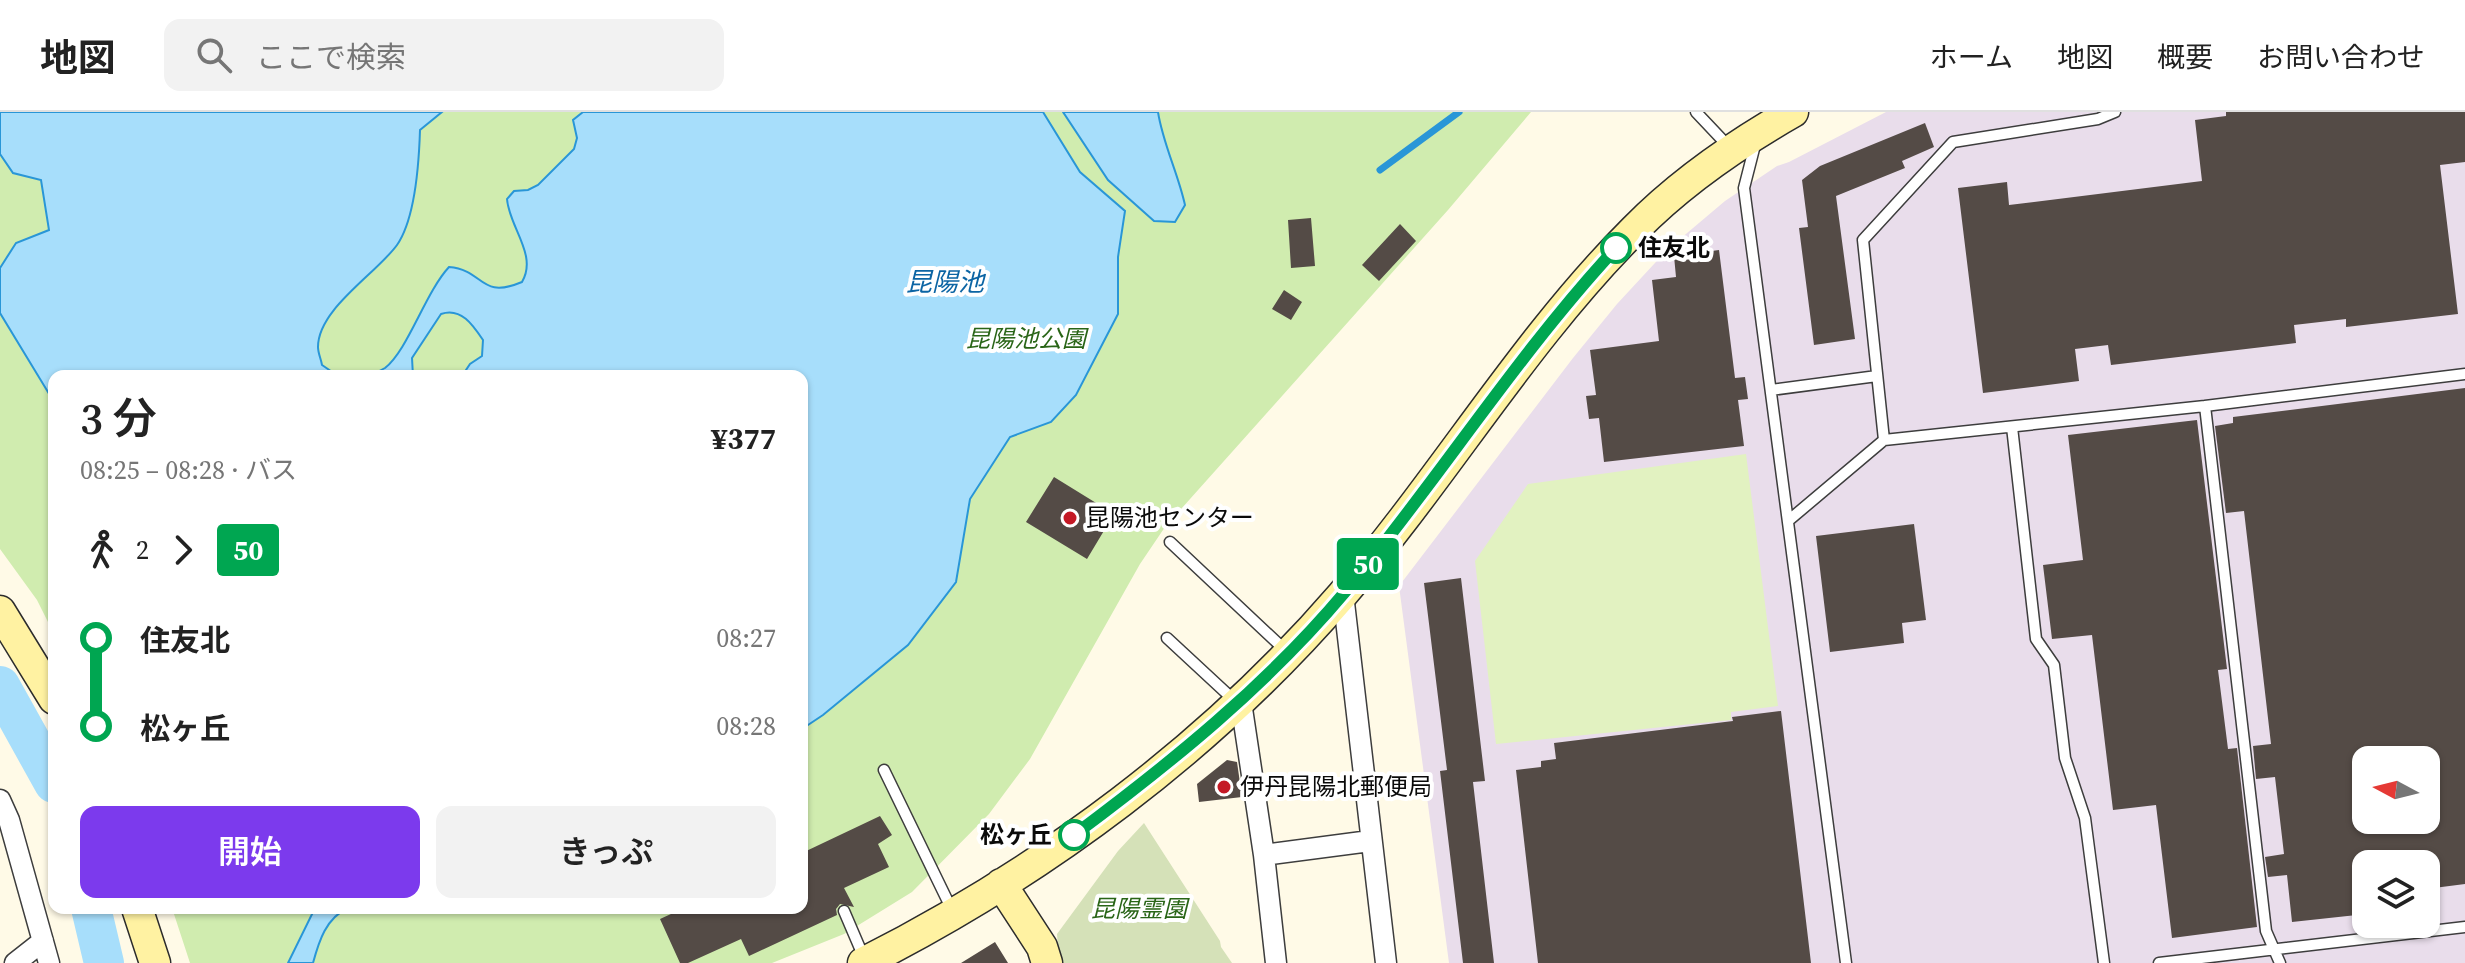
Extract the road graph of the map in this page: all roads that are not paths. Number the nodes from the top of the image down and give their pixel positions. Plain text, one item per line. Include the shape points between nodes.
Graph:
1 (1696, 112) edge
2 (1793, 112) edge
3 (2115, 112) edge
4 (1760, 122) edge
5 (1732, 149) junction
6 (2465, 374) edge
7 (1877, 376) junction
8 (1771, 390) junction
9 (2205, 406) junction
10 (2012, 427) junction
11 (1884, 440) junction
12 (1788, 521) junction
13 (1170, 542) dead end
14 (1343, 594) junction
15 (0, 611) edge
16 (1167, 638) dead end
17 (1289, 653) junction
18 (48, 689) edge
19 (1239, 703) junction
20 (884, 770) dead end
21 (0, 800) edge
22 (1370, 841) junction
23 (1264, 855) junction
24 (1001, 884) junction
25 (844, 911) dead end
26 (139, 914) edge
27 (954, 914) junction
28 (2465, 927) edge
29 (43, 941) junction
30 (2276, 949) junction
31 (878, 959) edge
32 (15, 963) edge
33 (49, 963) edge
34 (155, 963) edge
35 (1047, 963) edge
36 (1276, 963) edge
37 (1386, 963) edge
38 (1846, 963) edge
39 (2104, 963) edge
40 (2159, 963) edge
41 (2280, 963) edge

1 - 5 lane
2 - 4 main road
3 - 7 lane via 1953,142 1863,240
4 - 5 main road
4 - 8 lane via 1744,188
5 - 14 main road via 1669,197 1598,267
6 - 9 lane
7 - 8 lane
7 - 11 lane
8 - 12 lane
9 - 10 lane
9 - 30 lane via 2266,931
10 - 11 lane
10 - 39 lane via 2036,639 2054,665 2065,758 2085,818
11 - 12 lane
12 - 38 lane
13 - 17 lane
14 - 17 main road
14 - 22 street
15 - 18 main road
16 - 19 lane
17 - 19 main road
19 - 23 street
19 - 24 main road via 1107,810
20 - 27 lane
21 - 29 street
22 - 23 street
22 - 37 street
23 - 36 street
24 - 27 main road
24 - 35 main road
25 - 31 lane
26 - 34 main road
27 - 31 main road
28 - 30 lane
29 - 32 street
29 - 33 street
30 - 40 lane
30 - 41 lane

